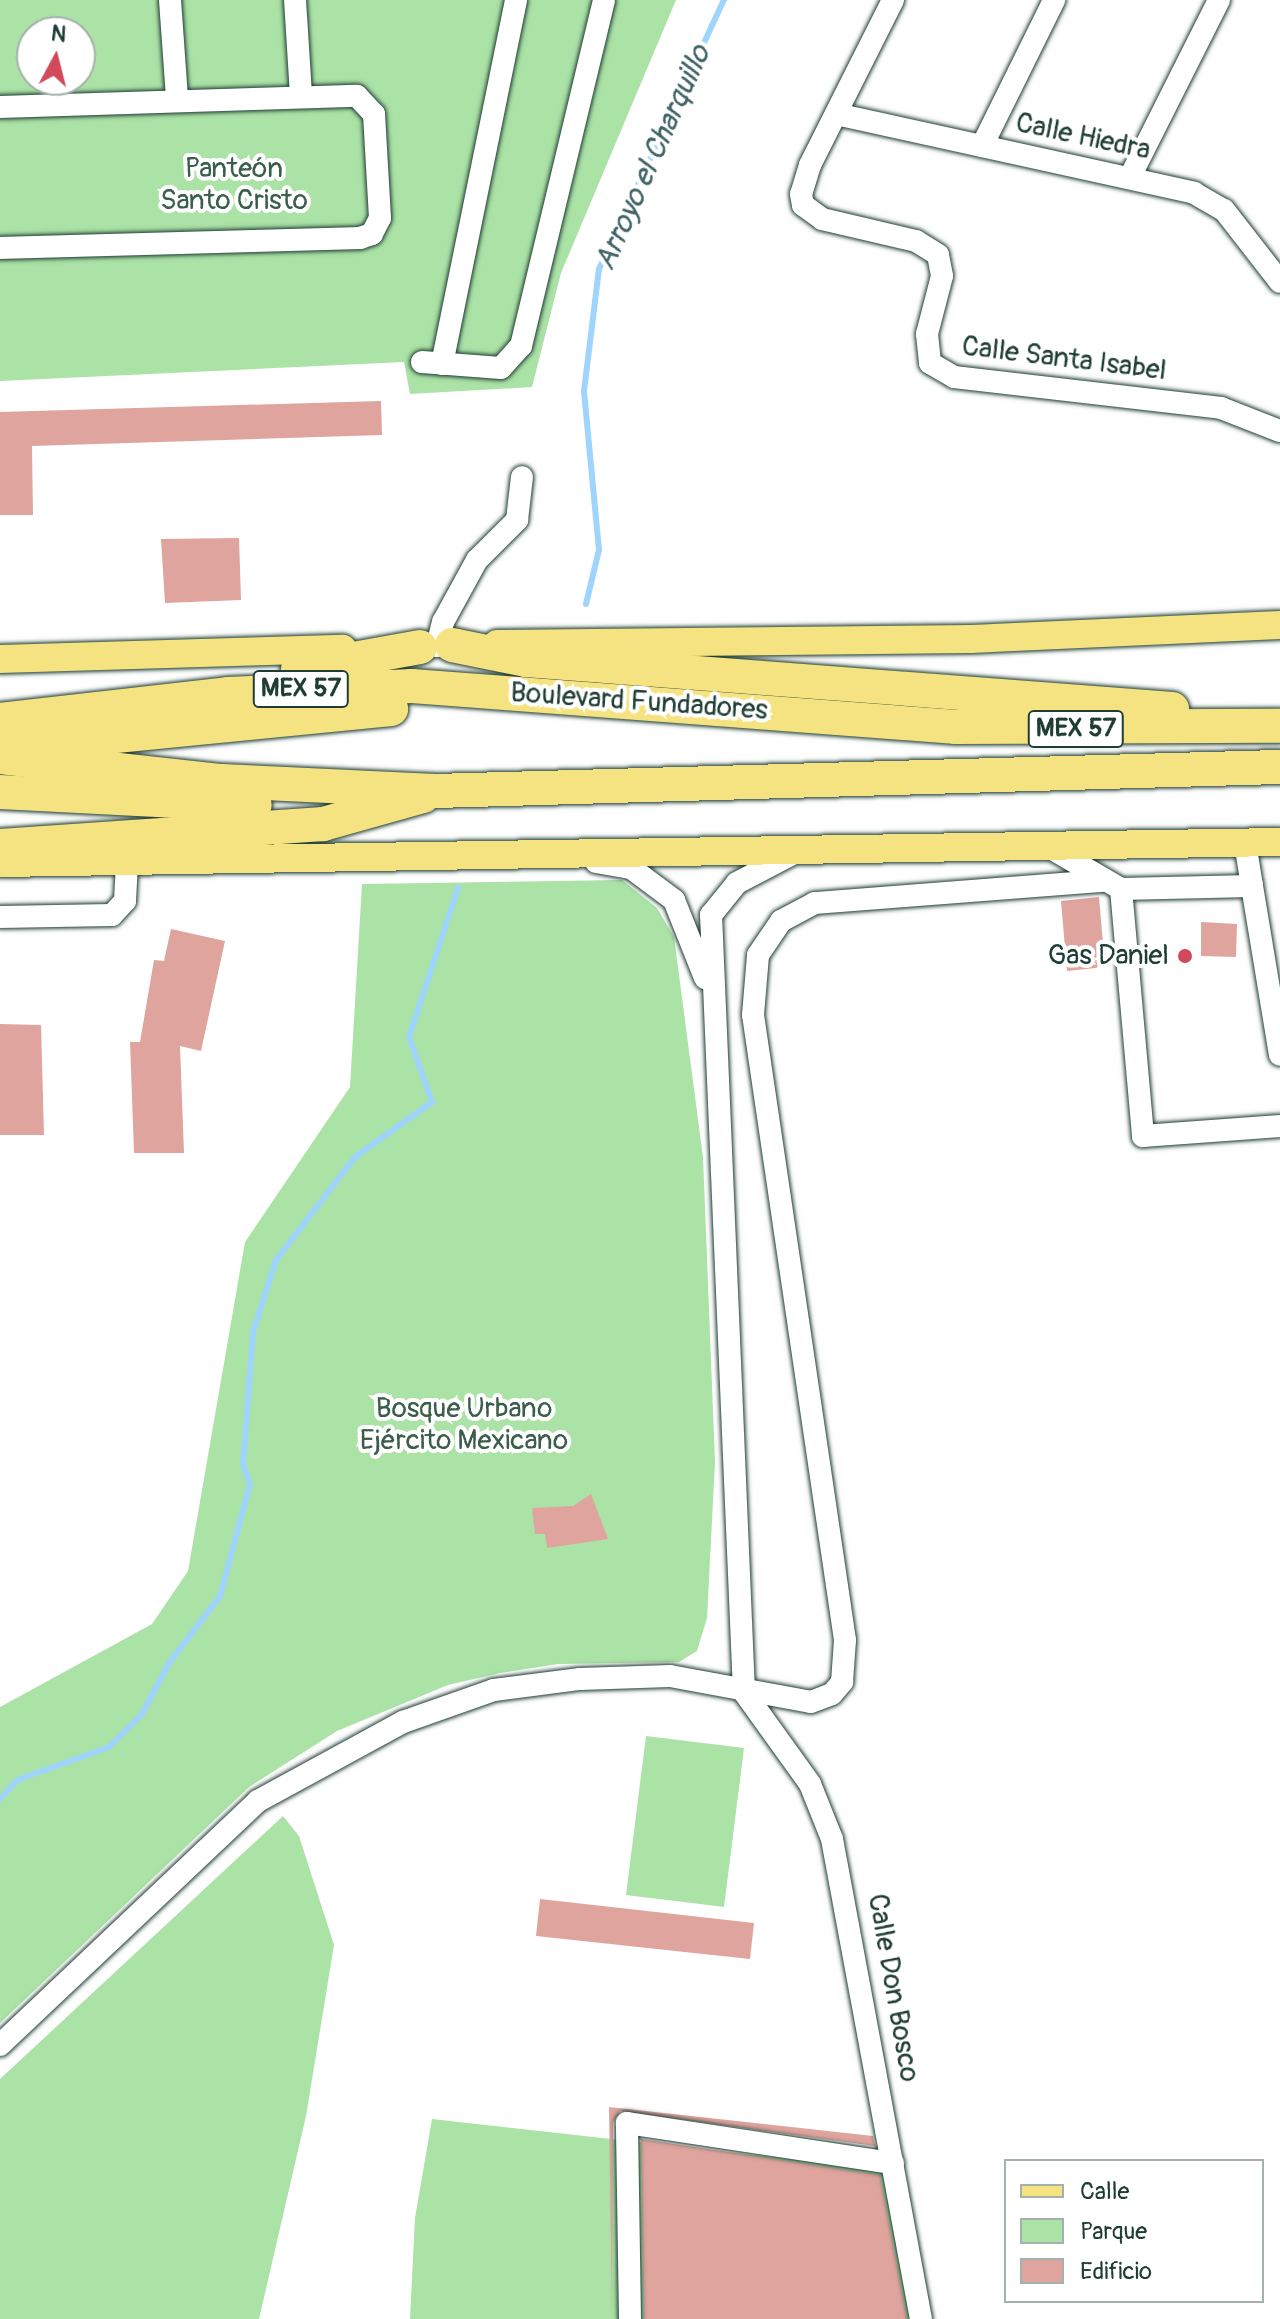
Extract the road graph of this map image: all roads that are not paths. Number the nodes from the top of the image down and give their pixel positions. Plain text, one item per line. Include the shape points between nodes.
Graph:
1 (170, 0) edge
2 (295, 0) edge
3 (516, 0) edge
4 (604, 0) edge
5 (893, 0) edge
6 (1054, 0) edge
7 (1219, 0) edge
8 (301, 95) junction
9 (177, 97) junction
10 (0, 107) edge
11 (836, 114) junction
12 (982, 146) junction
13 (1130, 177) junction
14 (0, 248) edge
15 (1280, 282) edge
16 (1280, 431) edge
17 (522, 477) dead end
18 (1280, 625) edge
19 (436, 646) junction
20 (0, 659) edge
21 (605, 668) junction
22 (0, 702) edge
23 (1280, 715) edge
24 (0, 720) edge
25 (1280, 726) edge
26 (0, 748) edge
27 (0, 757) edge
28 (1280, 767) edge
29 (1118, 772) junction
30 (1280, 789) edge
31 (435, 791) junction
32 (0, 792) edge
33 (368, 804) junction
34 (0, 810) edge
35 (1041, 842) junction
36 (1280, 842) edge
37 (1245, 843) junction
38 (0, 846) edge
39 (799, 851) junction
40 (575, 858) junction
41 (0, 863) edge
42 (127, 863) junction
43 (1111, 885) junction
44 (1252, 886) junction
45 (0, 917) edge
46 (709, 991) junction
47 (1280, 1055) edge
48 (1280, 1126) edge
49 (744, 1692) junction
50 (0, 2045) edge
51 (893, 2163) junction
52 (630, 2319) edge
53 (921, 2319) edge

1 - 9 street
2 - 8 street
3 - 4 street via 432,363 501,368 521,346
5 - 11 street
6 - 12 street
7 - 13 street
8 - 9 street
8 - 14 street via 357,96 371,104 380,218 372,234
9 - 10 street
11 - 12 street, Calle Hiedra
11 - 16 street, Calle Santa Isabel via 801,194 803,205 822,219 916,241 938,255 942,276 926,351 940,373 1221,408
12 - 13 street, Calle Hiedra
13 - 15 street, Calle Hiedra via 1194,193 1224,210
17 - 19 street via 517,520 477,560 443,622
18 - 21 main road via 971,639
19 - 20 main road
19 - 21 highway via 525,652
19 - 22 highway via 316,668
21 - 23 highway
21 - 24 highway, Boulevard Fundadores / MEX 57 via 412,686 311,689
21 - 25 highway, Boulevard Fundadores / MEX 57 via 956,727
21 - 26 highway via 291,715
27 - 31 highway, MEX 57 via 222,781
28 - 29 highway, MEX 57
29 - 30 highway
29 - 31 highway, MEX 57
31 - 33 highway
31 - 38 highway via 378,813 323,824
32 - 33 highway via 171,803
33 - 34 highway via 332,813 195,818
35 - 37 main road
35 - 39 main road
35 - 43 street
36 - 37 main road
37 - 44 street
39 - 40 main road
39 - 46 street via 722,896 711,915
40 - 42 main road
40 - 46 street via 631,868 674,900
41 - 42 main road
42 - 45 street via 125,901 112,915
43 - 44 street
43 - 48 street via 1143,1136
43 - 49 street via 802,906 781,921 758,955 753,1015 846,1663 832,1694 811,1702
44 - 47 street
46 - 49 street via 734,1369
49 - 50 street via 670,1676 580,1679 494,1690 403,1722 258,1801
49 - 51 street, Calle Don Bosco via 810,1784 832,1839
51 - 52 street via 627,2123
51 - 53 street, Calle Don Bosco

